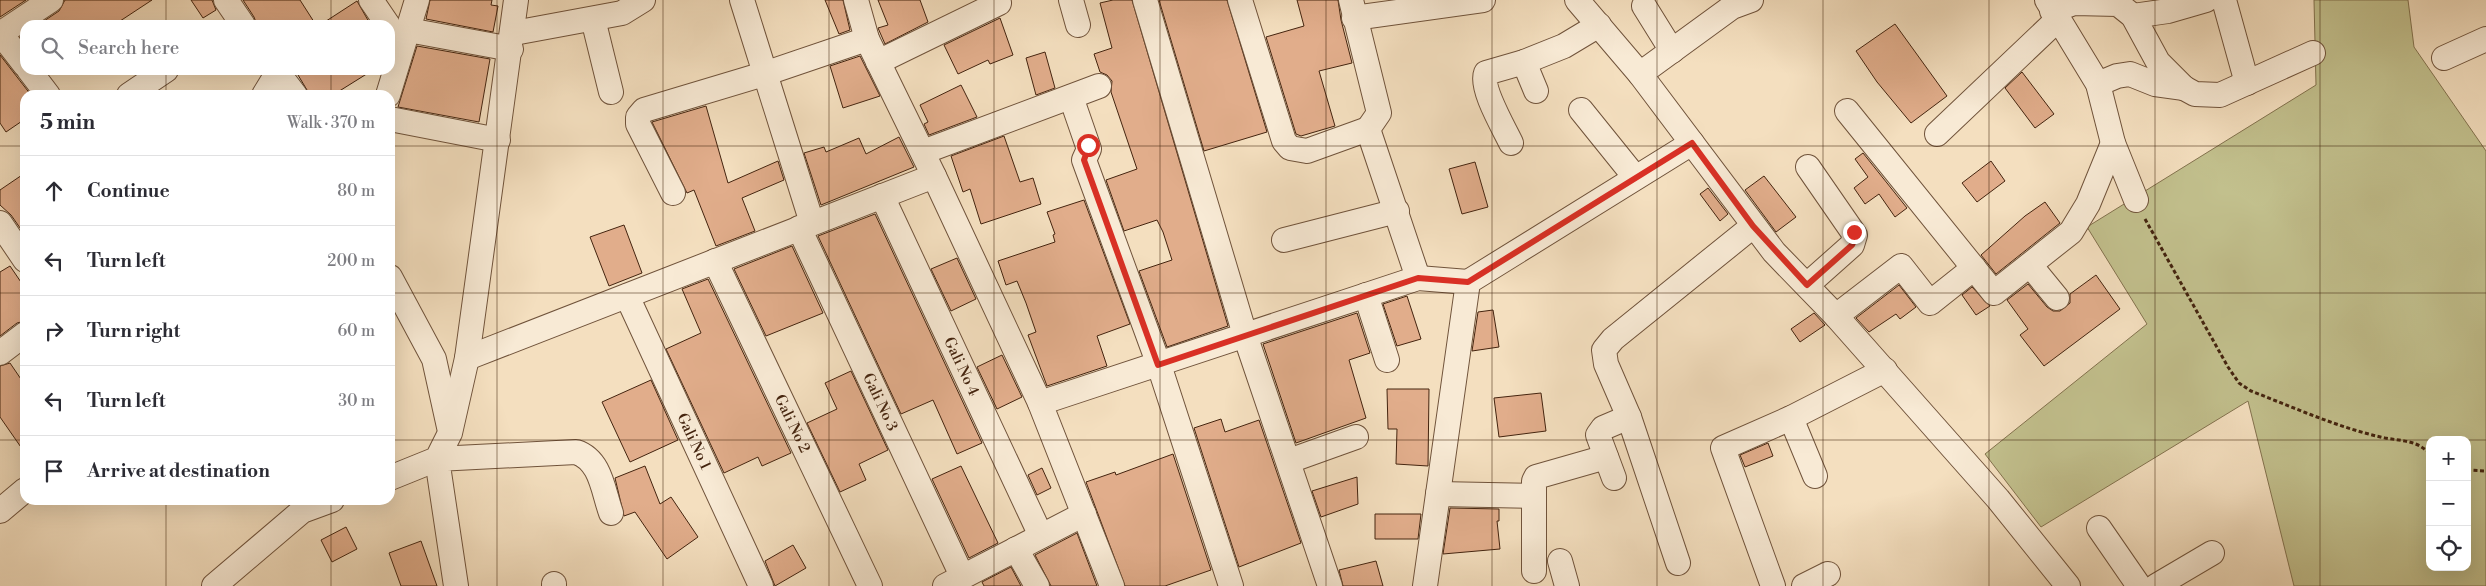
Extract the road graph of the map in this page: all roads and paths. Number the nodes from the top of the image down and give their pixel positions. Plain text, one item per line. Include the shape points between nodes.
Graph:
1 (51, 0) edge
2 (226, 0) edge
3 (371, 0) edge
4 (417, 0) edge
5 (516, 0) edge
6 (643, 0) edge
7 (742, 0) edge
8 (856, 0) edge
9 (1071, 0) edge
10 (1145, 0) edge
11 (1240, 0) edge
12 (1483, 0) edge
13 (1577, 0) edge
14 (2206, 0) edge
15 (2224, 0) edge
16 (1737, 2) edge
17 (999, 3) dead end
18 (1419, 5) edge
19 (1644, 6) dead end
20 (1353, 9) edge
21 (2052, 10) edge
22 (2133, 16) junction
23 (592, 19) junction
24 (22, 20) edge
25 (237, 20) edge
26 (387, 20) edge
27 (20, 21) edge
28 (1078, 25) dead end
29 (1599, 25) junction
30 (397, 32) edge
31 (1, 34) edge
32 (868, 39) junction
33 (2486, 39) edge
34 (512, 41) junction
35 (395, 46) edge
36 (1672, 51) junction
37 (2313, 53) dead end
38 (2444, 58) dead end
39 (20, 59) edge
40 (878, 62) junction
41 (1524, 62) junction
42 (764, 74) junction
43 (1640, 74) junction
44 (33, 75) edge
45 (158, 75) edge
46 (275, 75) edge
47 (280, 75) edge
48 (391, 75) edge
49 (2247, 83) junction
50 (2098, 84) junction
51 (1099, 86) dead end
52 (2184, 88) junction
53 (44, 90) edge
54 (136, 90) edge
55 (267, 90) edge
56 (291, 90) edge
57 (389, 90) edge
58 (1536, 91) dead end
59 (611, 92) dead end
60 (1071, 97) junction
61 (1581, 110) dead end
62 (1847, 111) dead end
63 (395, 120) edge
64 (1368, 129) junction
65 (1937, 134) dead end
66 (498, 140) junction
67 (1511, 143) dead end
68 (1692, 143) junction
69 (2113, 143) junction
70 (922, 152) junction
71 (1808, 167) dead end
72 (934, 176) junction
73 (1636, 177) junction
74 (673, 193) dead end
75 (882, 196) junction
76 (2136, 200) joint
77 (1397, 211) junction
78 (0, 223) edge
79 (805, 225) junction
80 (1753, 226) junction
81 (1284, 240) dead end
82 (20, 253) edge
83 (715, 261) junction
84 (2030, 265) junction
85 (1974, 268) junction
86 (1418, 278) junction
87 (1468, 282) junction
88 (1807, 285) junction
89 (395, 286) edge
90 (1366, 295) junction
91 (627, 296) junction
92 (2057, 298) dead end
93 (1836, 316) junction
94 (1245, 335) junction
95 (20, 338) edge
96 (0, 353) edge
97 (467, 358) junction
98 (1387, 360) dead end
99 (1158, 365) junction
100 (1885, 370) junction
101 (1040, 403) junction
102 (1629, 417) junction
103 (1791, 418) junction
104 (450, 433) junction
105 (1356, 437) dead end
106 (2426, 449) edge
107 (437, 459) junction
108 (1289, 461) junction
109 (2471, 470) edge
110 (2486, 471) edge
111 (395, 476) edge
112 (1815, 476) dead end
113 (20, 494) edge
114 (1438, 494) junction
115 (1533, 496) junction
116 (318, 505) edge
117 (0, 510) edge
118 (611, 513) dead end
119 (1084, 514) junction
120 (2100, 528) dead end
121 (1041, 536) junction
122 (1016, 549) junction
123 (2212, 553) dead end
124 (1560, 561) dead end
125 (1678, 563) dead end
126 (1534, 571) dead end
127 (1828, 574) dead end
128 (954, 581) edge
129 (455, 585) edge
130 (214, 586) edge
131 (761, 586) edge
132 (870, 586) edge
133 (1037, 586) edge
134 (1112, 586) edge
135 (1231, 586) edge
136 (1330, 586) edge
137 (1425, 586) edge
138 (1567, 586) edge
139 (1773, 586) edge
140 (1804, 586) edge
141 (2068, 586) edge
142 (2139, 586) edge
143 (2156, 586) edge

1 - 24 street
2 - 25 street
3 - 26 street
4 - 30 street
5 - 34 street
6 - 23 street via 622,14
7 - 42 street, Gali No 3
8 - 32 street
9 - 28 street
10 - 94 street
11 - 64 street via 1284,141 1290,148 1307,151
12 - 18 street
13 - 29 street
14 - 22 street
15 - 49 street
16 - 36 street
17 - 40 street
18 - 20 street
19 - 36 street
20 - 64 street via 1379,113
21 - 22 street via 2074,3 2118,4
21 - 50 street
21 - 65 street
22 - 52 street via 2158,62
23 - 34 street
23 - 59 street
27 - 31 street
29 - 41 street via 1564,46
29 - 43 street
30 - 34 street
30 - 35 street
31 - 39 street
32 - 40 street
32 - 42 street
33 - 38 street
34 - 66 street
36 - 43 street
37 - 49 street
40 - 70 street
41 - 58 street
41 - 67 street via 1490,71 1484,77
42 - 74 street via 647,107 640,113 638,124
42 - 79 street, Gali No 3
43 - 68 street
44 - 53 street
45 - 54 street
46 - 55 street
47 - 56 street
48 - 57 street
49 - 52 street via 2220,96 2195,94
50 - 52 street via 2130,74 2155,84
50 - 69 street
51 - 60 street
60 - 70 street
60 - 99 street via 1088,149 1084,160
61 - 73 street
62 - 85 street
63 - 66 street
64 - 77 street
66 - 97 street
68 - 73 street
68 - 80 street
69 - 76 street
69 - 84 street via 2088,204 2072,232
70 - 72 street
71 - 88 street via 1855,235 1852,245
72 - 75 street
72 - 101 street
73 - 87 street
75 - 79 street
75 - 121 street, Gali No 4
76 - 106 path via 2182,288 2240,383 2252,391 2354,430 2410,441
77 - 81 street
77 - 86 street
78 - 82 street
79 - 83 street
79 - 128 street, Gali No 3
80 - 88 street
80 - 102 street via 1604,350 1606,364
83 - 91 street
83 - 132 street, Gali No 2
84 - 85 street via 1994,294
84 - 92 street
85 - 93 street via 1930,303 1901,266
86 - 87 street
86 - 90 street
87 - 114 street
88 - 93 street
89 - 104 street via 434,359
90 - 94 street
90 - 98 street
91 - 97 street
91 - 131 street, Gali No 1
93 - 100 street
94 - 99 street
94 - 108 street
95 - 96 street
97 - 104 street
99 - 101 street
99 - 135 street
100 - 103 street
100 - 141 street via 1998,499
101 - 119 street
102 - 115 street via 1598,431 1610,468 1536,477
102 - 125 street
103 - 112 street
103 - 139 street via 1723,448
104 - 107 street
105 - 108 street
107 - 111 street
107 - 118 street via 576,452 591,459
107 - 129 street
108 - 136 street
109 - 110 path
113 - 117 street
114 - 115 street
114 - 137 street
115 - 126 street
116 - 130 street via 302,511
119 - 121 street
119 - 134 street
120 - 142 street
121 - 122 street
122 - 128 street
122 - 133 street
123 - 143 street
124 - 138 street
127 - 140 street

